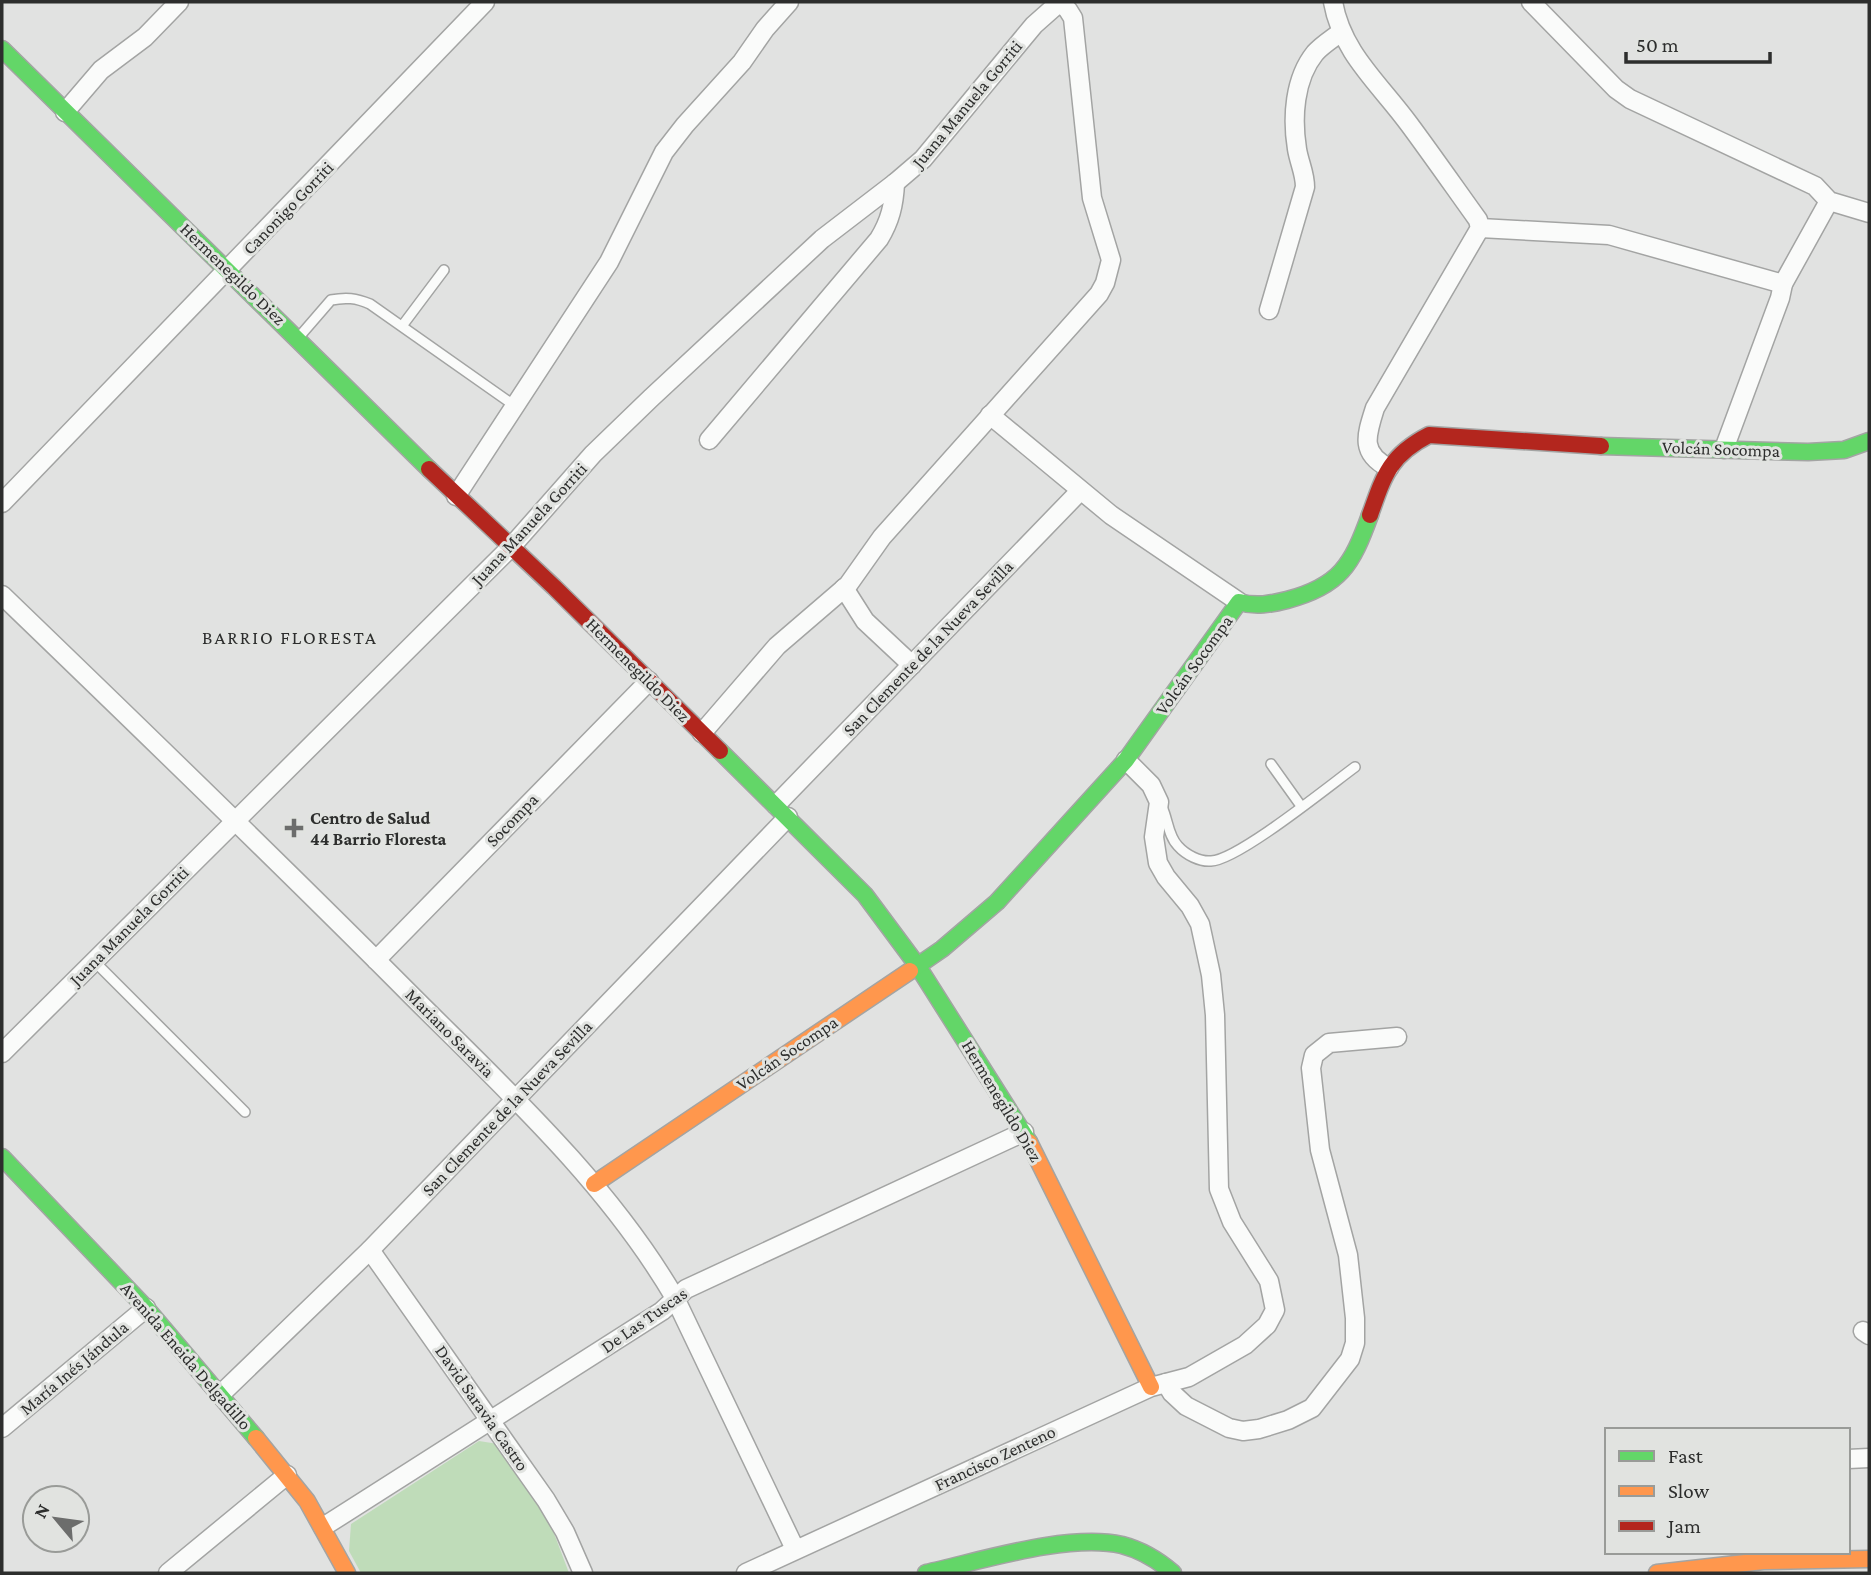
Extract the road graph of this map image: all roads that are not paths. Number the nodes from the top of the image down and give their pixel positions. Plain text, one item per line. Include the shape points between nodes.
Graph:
1 (179, 2) edge
2 (485, 2) edge
3 (789, 2) edge
4 (1060, 2) edge
5 (1334, 2) edge
6 (1531, 2) edge
7 (1341, 32) junction
8 (2, 49) edge
9 (65, 111) junction
10 (895, 183) junction
11 (1829, 201) junction
12 (1869, 213) edge
13 (1480, 228) junction
14 (229, 270) junction
15 (444, 270) dead end
16 (1783, 284) junction
17 (1269, 310) dead end
18 (402, 326) junction
19 (298, 339) junction
20 (514, 406) junction
21 (990, 415) junction
22 (709, 440) dead end
23 (1869, 441) edge
24 (1724, 449) junction
25 (1389, 468) junction
26 (1080, 491) junction
27 (456, 496) junction
28 (2, 503) edge
29 (511, 547) junction
30 (844, 588) junction
31 (2, 594) edge
32 (1239, 602) junction
33 (912, 666) junction
34 (649, 681) junction
35 (702, 733) junction
36 (1126, 760) junction
37 (1271, 764) dead end
38 (1355, 767) dead end
39 (1159, 802) junction
40 (1301, 806) junction
41 (782, 811) junction
42 (235, 819) junction
43 (376, 960) junction
44 (94, 961) junction
45 (917, 965) junction
46 (1397, 1037) dead end
47 (2, 1054) edge
48 (515, 1099) junction
49 (245, 1112) dead end
50 (1024, 1132) junction
51 (2, 1157) edge
52 (594, 1184) junction
53 (370, 1250) junction
54 (675, 1298) junction
55 (146, 1308) junction
56 (1158, 1385) junction
57 (221, 1394) junction
58 (492, 1421) junction
59 (2, 1428) edge
60 (1869, 1458) edge
61 (1850, 1459) edge
62 (287, 1475) junction
63 (323, 1527) junction
64 (795, 1549) junction
65 (1869, 1559) edge
66 (168, 1573) edge
67 (347, 1573) edge
68 (583, 1573) edge
69 (746, 1573) edge
70 (926, 1573) edge
71 (1173, 1573) edge
72 (1657, 1573) edge

1 - 9 street via 153,30 101,70
2 - 14 street, Canonigo Gorriti
3 - 20 street via 664,152 609,262
4 - 10 street, Juana Manuela Gorriti via 1034,25 923,159
4 - 21 street via 1073,19 1092,198 1110,270 1099,294
5 - 7 street
6 - 11 street via 1630,99 1815,186
7 - 13 street
7 - 17 street via 1316,52 1298,85 1297,148 1305,187
8 - 9 street, Hermenegildo Diez
9 - 14 street, Hermenegildo Diez
10 - 22 street via 890,222 879,239
10 - 29 street, Juana Manuela Gorriti via 822,239 651,398 593,454
11 - 12 street
11 - 16 street
13 - 16 street via 1609,234
13 - 25 street via 1375,408 1367,438 1369,453
14 - 19 street, Hermenegildo Diez
14 - 28 street, Canonigo Gorriti
15 - 18 lane
16 - 24 street
18 - 19 lane via 360,299 334,299
18 - 20 lane
19 - 27 street, Hermenegildo Diez
20 - 27 street
21 - 26 street
21 - 30 street via 882,537
23 - 24 street, Volcán Socompa via 1834,451
24 - 25 street, Volcán Socompa via 1429,435 1409,443
25 - 32 street, Volcán Socompa via 1354,552 1328,585 1267,605 1251,607
26 - 32 street
26 - 33 street, San Clemente de la Nueva Sevilla
27 - 29 street, Hermenegildo Diez
29 - 34 street, Hermenegildo Diez
29 - 42 street, Juana Manuela Gorriti
30 - 33 street via 864,621
30 - 35 street via 777,646
31 - 42 street, Mariano Saravia
32 - 36 street, Volcán Socompa
33 - 41 street, San Clemente de la Nueva Sevilla
34 - 35 street, Hermenegildo Diez
34 - 43 street, Socompa
35 - 41 street, Hermenegildo Diez
36 - 39 street via 1152,785
36 - 45 street, Volcán Socompa via 997,902
37 - 40 lane
38 - 40 lane
39 - 40 lane via 1179,847 1199,860 1213,862 1252,843
39 - 56 street, Francisco Zenteno via 1155,855 1200,925 1211,975 1219,1189 1232,1222 1269,1280 1275,1310 1267,1325 1245,1345 1189,1377
41 - 45 street, Hermenegildo Diez via 865,895
41 - 48 street, San Clemente de la Nueva Sevilla
42 - 43 street, Mariano Saravia
42 - 44 street, Juana Manuela Gorriti
43 - 48 street, Mariano Saravia
44 - 47 street, Juana Manuela Gorriti
44 - 49 lane
45 - 50 street, Hermenegildo Diez
45 - 52 street, Volcán Socompa
46 - 56 street via 1329,1043 1314,1055 1311,1068 1320,1150 1348,1255 1355,1318 1350,1359 1312,1408 1259,1429 1229,1428
48 - 52 street, Mariano Saravia
48 - 53 street, San Clemente de la Nueva Sevilla
50 - 54 street, De Las Tuscas
50 - 56 street, Hermenegildo Diez
51 - 55 street, Avenida Eneida Delgadillo
52 - 54 street, Mariano Saravia
53 - 57 street, San Clemente de la Nueva Sevilla
53 - 58 street, David Saravia Castro
54 - 58 street, De Las Tuscas via 662,1311
54 - 64 street, Mariano Saravia
55 - 57 street, Avenida Eneida Delgadillo
55 - 59 street, María Inés Jándula
56 - 64 street, Francisco Zenteno
57 - 62 street, Avenida Eneida Delgadillo
58 - 63 street, De Las Tuscas
58 - 68 street, David Saravia Castro via 565,1532
60 - 61 street
62 - 63 street, Avenida Eneida Delgadillo
62 - 66 street
63 - 67 street, Avenida Eneida Delgadillo
64 - 69 street, Francisco Zenteno
65 - 72 street via 1736,1562
70 - 71 street via 1040,1549 1107,1543 1149,1555

